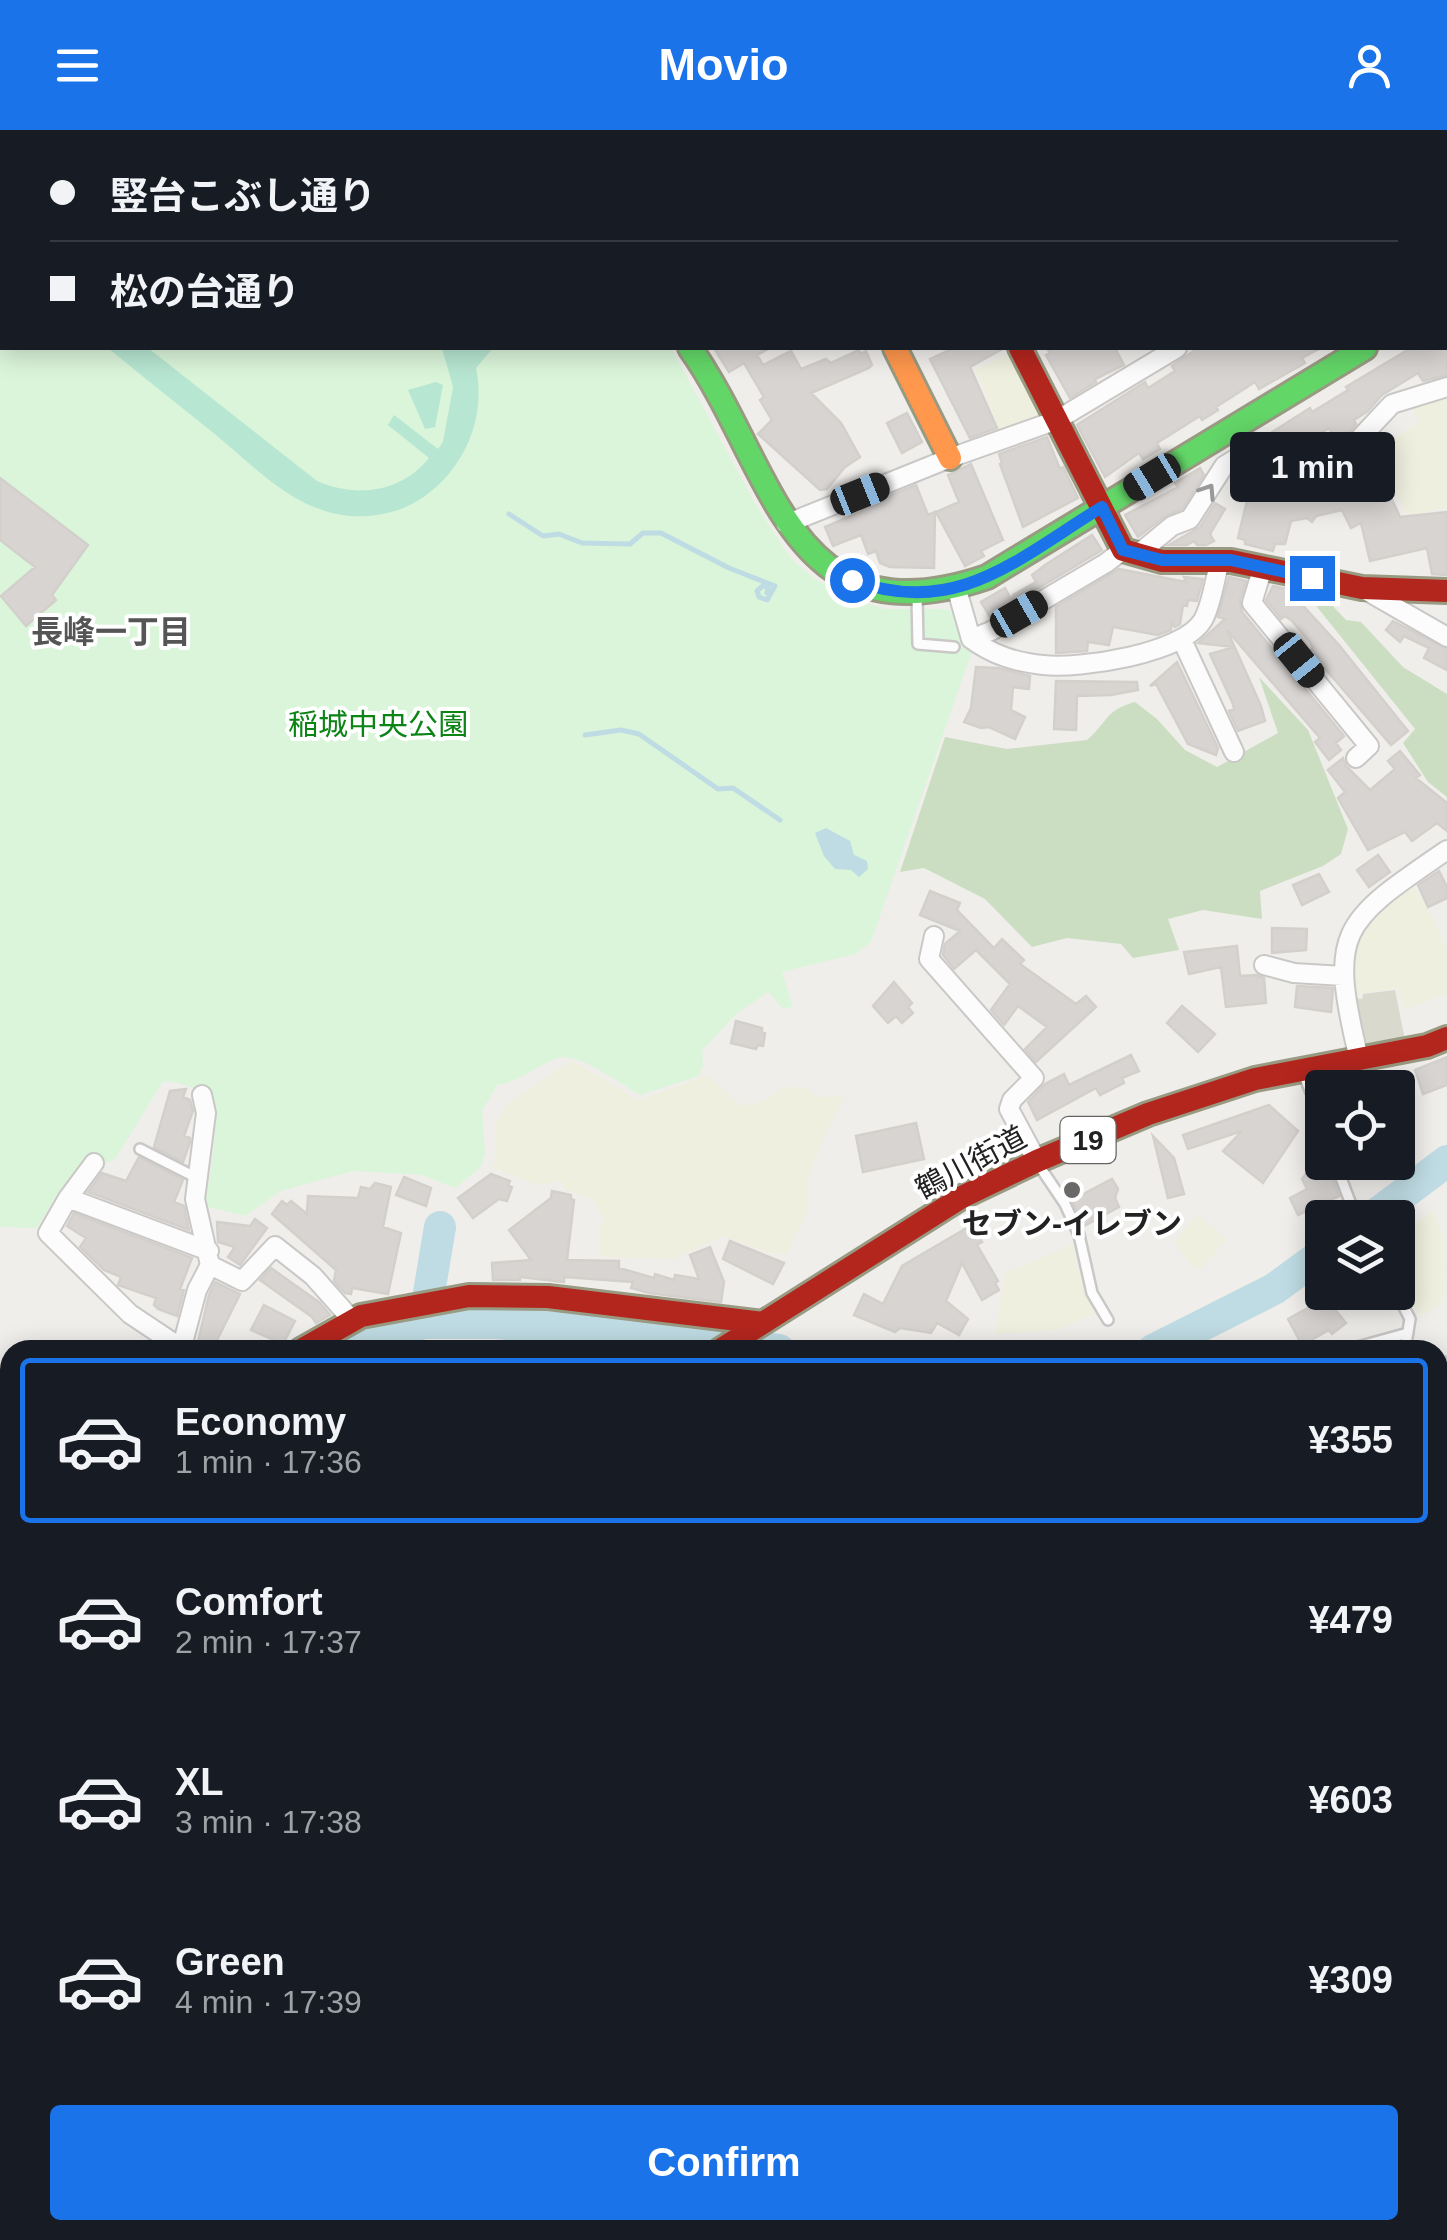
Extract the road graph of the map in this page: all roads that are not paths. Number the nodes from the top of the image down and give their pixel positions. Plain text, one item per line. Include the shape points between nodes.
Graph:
1 (692, 350) edge
2 (896, 350) edge
3 (1021, 350) edge
4 (1362, 350) edge
5 (1147, 356) edge
6 (1447, 387) edge
7 (1057, 420) junction
8 (950, 458) junction
9 (1102, 507) junction
10 (786, 524) junction
11 (1130, 552) junction
12 (1220, 560) junction
13 (1263, 567) junction
14 (1362, 588) junction
15 (956, 590) junction
16 (1447, 591) edge
17 (917, 594) junction
18 (1447, 637) edge
19 (1182, 640) junction
20 (963, 643) junction
21 (1234, 752) dead end
22 (1356, 758) dead end
23 (1447, 850) edge
24 (934, 936) dead end
25 (1264, 965) dead end
26 (1343, 976) junction
27 (1447, 1038) edge
28 (1359, 1059) junction
29 (1300, 1069) junction
30 (1305, 1080) edge
31 (202, 1095) dead end
32 (140, 1149) dead end
33 (1036, 1161) junction
34 (94, 1163) dead end
35 (198, 1178) junction
36 (68, 1198) junction
37 (209, 1258) junction
38 (1405, 1310) edge
39 (352, 1320) junction
40 (1108, 1320) dead end
41 (763, 1323) junction
42 (1408, 1333) junction
43 (168, 1340) edge
44 (184, 1340) edge
45 (318, 1340) edge
46 (736, 1340) edge
47 (1383, 1340) edge
48 (1407, 1340) edge

1 - 10 street
2 - 8 street
3 - 7 street
4 - 9 street
5 - 7 street
11 -> 6 street via 1190,519 1224,466 1240,456 1274,464 1347,452 1392,404
7 - 8 street
7 - 9 street
8 - 10 street
9 - 11 street
9 - 15 street
10 - 17 street via 822,563 852,580
11 - 12 street via 1173,561
11 - 20 street
12 - 13 street
12 - 19 street via 1203,620
13 - 14 street
13 - 22 street via 1252,602 1369,746
14 - 16 street
14 - 18 street
15 - 17 street
15 - 20 street
17 - 20 lane via 918,644
19 - 20 street via 1083,664 1044,666
19 - 21 street
23 - 26 street via 1360,918 1346,942
24 - 33 street via 929,960 1034,1078 1009,1110
25 - 26 street
26 - 28 street
27 - 28 street, 鶴川街道 / 19
28 - 29 street, 鶴川街道 / 19
29 - 30 lane
29 - 33 street, 鶴川街道 / 19 via 1148,1114
31 - 35 street
32 - 35 lane
33 - 40 lane via 1080,1235 1092,1292
33 - 41 street, 鶴川街道 / 19 via 962,1197
34 - 36 street
35 - 37 street via 195,1210
36 - 37 street
36 - 43 street via 48,1234 130,1314
37 - 39 street via 242,1281 274,1246 313,1276
37 - 44 street
38 - 42 lane
39 - 41 street via 450,1298 548,1297
39 - 45 street
41 - 46 street, 鶴川街道 / 19
42 - 47 lane
42 - 48 lane

